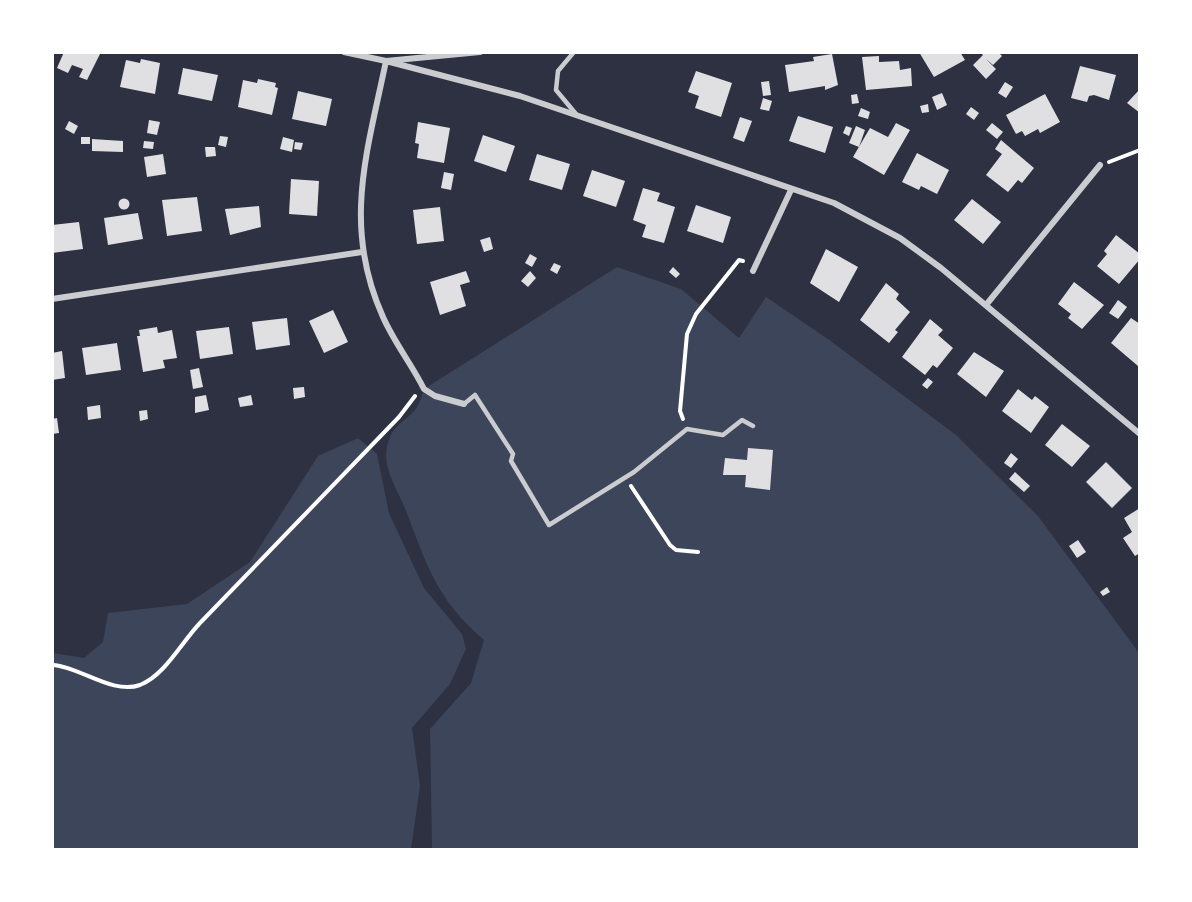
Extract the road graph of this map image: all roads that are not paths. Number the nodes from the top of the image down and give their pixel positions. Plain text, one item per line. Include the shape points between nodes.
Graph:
1 (344, 52) edge
2 (480, 52) edge
3 (574, 52) edge
4 (386, 61) junction
5 (578, 116) junction
6 (1100, 165) road end
7 (791, 190) junction
8 (362, 252) junction
9 (754, 269) road end
10 (52, 299) edge
11 (986, 305) junction
12 (464, 404) joint
13 (753, 426) dead end
14 (1140, 434) edge

1 - 4 street
2 - 4 street
3 - 5 lane via 558,71 556,90
4 - 5 street via 520,96
4 - 8 street via 362,179
5 - 7 street
6 - 11 street
7 - 9 street
7 - 11 street via 834,203 900,238
8 - 10 street
8 - 12 street via 384,319 423,386 435,396
11 - 14 street
12 - 13 lane via 475,395 513,454 510,461 549,525 626,477 687,429 723,435 742,420

